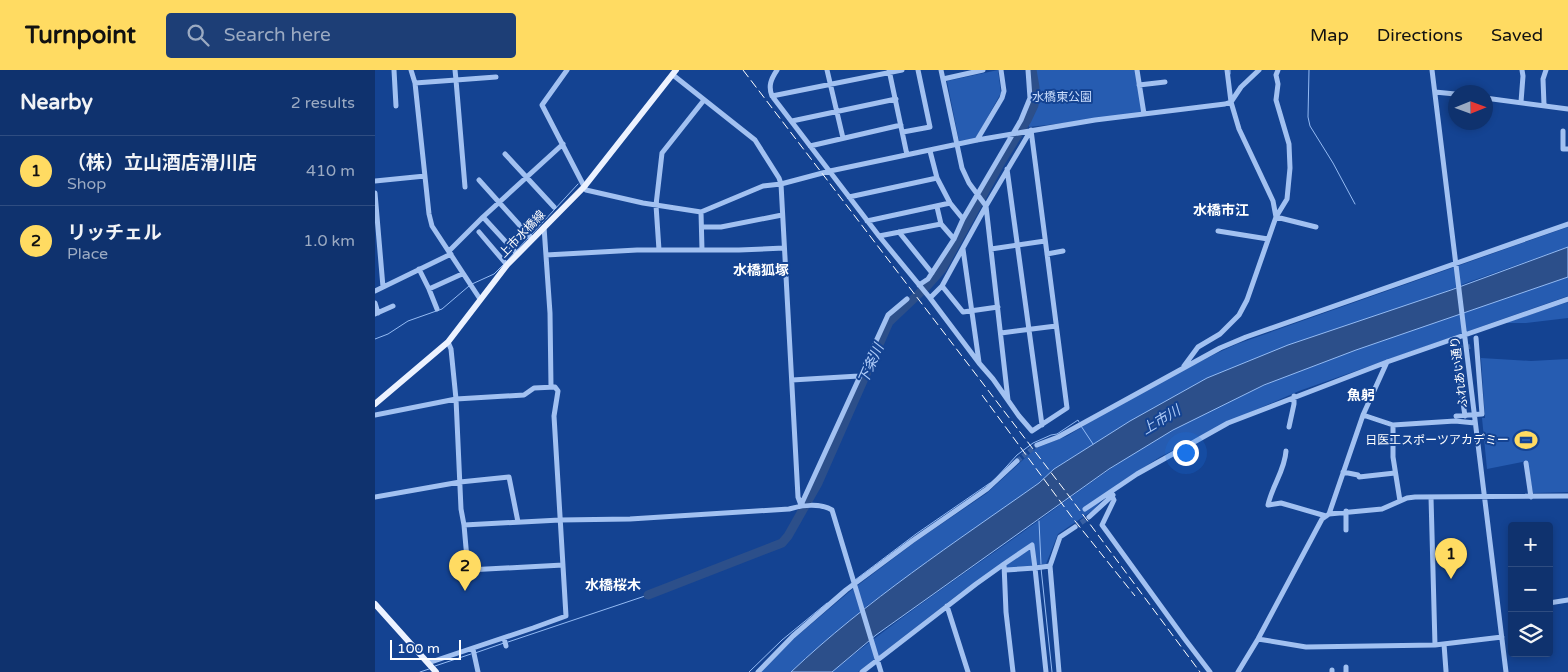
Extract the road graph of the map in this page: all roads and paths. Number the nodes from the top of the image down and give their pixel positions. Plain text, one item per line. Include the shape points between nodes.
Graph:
1 (394, 70) edge
2 (411, 70) edge
3 (455, 70) edge
4 (567, 70) edge
5 (777, 70) edge
6 (827, 70) edge
7 (902, 70) edge
8 (918, 70) edge
9 (941, 70) edge
10 (983, 70) edge
11 (1001, 70) edge
12 (1028, 70) edge
13 (1137, 70) edge
14 (1227, 70) edge
15 (1259, 70) edge
16 (1278, 70) edge
17 (1432, 70) edge
18 (1522, 70) edge
19 (1545, 70) edge
20 (890, 71) edge
21 (972, 71) edge
22 (674, 72) edge
23 (496, 77) dead end
24 (943, 78) junction
25 (456, 80) junction
26 (1165, 82) dead end
27 (415, 83) junction
28 (830, 85) junction
29 (1139, 85) junction
30 (1435, 92) junction
31 (1448, 93) edge
32 (772, 96) junction
33 (895, 99) junction
34 (1493, 99) edge
35 (704, 100) junction
36 (1231, 102) junction
37 (1521, 102) junction
38 (1544, 105) junction
39 (396, 106) dead end
40 (1568, 108) edge
41 (837, 112) junction
42 (1143, 114) junction
43 (792, 121) junction
44 (901, 125) junction
45 (1028, 131) junction
46 (1563, 131) dead end
47 (903, 132) junction
48 (1014, 133) junction
49 (843, 138) junction
50 (977, 140) junction
51 (563, 144) junction
52 (957, 145) junction
53 (810, 146) junction
54 (1568, 149) edge
55 (929, 150) junction
56 (505, 154) dead end
57 (907, 156) junction
58 (1007, 169) junction
59 (830, 171) junction
60 (425, 176) junction
61 (526, 178) junction
62 (937, 178) junction
63 (479, 180) dead end
64 (375, 181) edge
65 (781, 184) junction
66 (465, 187) dead end
67 (584, 187) junction
68 (375, 193) edge
69 (979, 194) junction
70 (849, 197) junction
71 (499, 203) junction
72 (950, 203) junction
73 (985, 204) junction
74 (656, 205) junction
75 (554, 207) dead end
76 (937, 207) junction
77 (701, 212) junction
78 (782, 214) junction
79 (483, 217) junction
80 (1276, 217) junction
81 (963, 219) junction
82 (867, 221) junction
83 (941, 224) junction
84 (1568, 224) edge
85 (544, 227) junction
86 (703, 227) junction
87 (1316, 227) dead end
88 (1218, 231) dead end
89 (479, 232) dead end
90 (899, 232) junction
91 (879, 236) junction
92 (954, 238) junction
93 (533, 239) junction
94 (1268, 239) junction
95 (1045, 241) junction
96 (1018, 245) junction
97 (784, 248) junction
98 (963, 249) junction
99 (991, 249) junction
100 (659, 250) junction
101 (703, 250) junction
102 (1063, 251) dead end
103 (450, 253) junction
104 (517, 254) junction
105 (1047, 254) junction
106 (546, 255) junction
107 (507, 265) junction
108 (1456, 265) junction
109 (419, 269) junction
110 (932, 273) junction
111 (462, 274) junction
112 (942, 286) junction
113 (383, 287) junction
114 (920, 287) junction
115 (429, 289) junction
116 (375, 291) edge
117 (929, 297) junction
118 (480, 299) junction
119 (907, 299) dead end
120 (1568, 299) edge
121 (375, 304) edge
122 (393, 306) dead end
123 (998, 308) junction
124 (437, 310) dead end
125 (972, 311) junction
126 (377, 314) edge
127 (1056, 326) junction
128 (1030, 330) junction
129 (1465, 332) junction
130 (1001, 333) junction
131 (1476, 338) dead end
132 (448, 342) junction
133 (1458, 349) dead end
134 (1387, 362) junction
135 (979, 363) junction
136 (1183, 368) junction
137 (859, 376) junction
138 (792, 380) junction
139 (551, 387) junction
140 (1294, 396) junction
141 (456, 399) junction
142 (1009, 400) junction
143 (375, 404) edge
144 (375, 415) edge
145 (1363, 415) junction
146 (1455, 416) dead end
147 (1465, 416) junction
148 (1475, 416) junction
149 (1475, 423) junction
150 (1042, 425) junction
151 (1393, 425) junction
152 (1289, 427) dead end
153 (1037, 445) tunnel mouth
154 (1286, 451) dead end
155 (1017, 461) tunnel mouth
156 (1526, 463) dead end
157 (1343, 472) junction
158 (1395, 473) junction
159 (460, 482) junction
160 (1119, 486) junction
161 (1112, 496) junction
162 (1568, 496) edge
163 (375, 497) edge
164 (1431, 497) junction
165 (1531, 497) junction
166 (1485, 498) junction
167 (1400, 501) junction
168 (801, 505) junction
169 (1085, 508) dead end
170 (1346, 511) junction
171 (1328, 515) junction
172 (1089, 516) tunnel mouth
173 (561, 520) junction
174 (519, 522) junction
175 (464, 525) junction
176 (1075, 527) tunnel mouth
177 (1346, 530) dead end
178 (1005, 564) junction
179 (563, 565) junction
180 (1050, 566) junction
181 (1035, 568) junction
182 (1006, 570) junction
183 (855, 584) junction
184 (1568, 600) edge
185 (1553, 602) edge
186 (375, 604) edge
187 (947, 606) junction
188 (1502, 637) junction
189 (504, 638) junction
190 (1258, 638) junction
191 (1444, 644) junction
192 (1435, 645) junction
193 (506, 646) dead end
194 (473, 649) junction
195 (877, 658) junction
196 (432, 668) edge
197 (1446, 671) edge
198 (478, 672) edge
199 (758, 672) edge
200 (862, 672) edge
201 (881, 672) edge
202 (968, 672) edge
203 (1013, 672) edge
204 (1045, 672) edge
205 (1059, 672) edge
206 (1210, 672) edge
207 (1238, 672) edge
208 (1506, 672) edge

1 - 39 street
2 - 27 street
3 - 25 street
4 - 51 street via 542,105
5 - 32 street via 770,83
6 - 28 street
7 - 20 street
8 - 47 street via 930,127
9 - 24 street
10 - 21 street
11 - 50 street via 1002,98
12 - 48 street via 1030,98
13 - 29 street
14 - 36 street
15 - 36 street
16 - 80 street via 1276,100 1289,144 1289,168 1287,200
17 - 30 street, ふれあい通り
18 - 37 street
19 - 38 street
20 - 28 street
20 - 33 street
21 - 24 street
22 - 35 street
22 - 67 main road, 上市水橋線
23 - 25 street
24 - 52 street
25 - 27 street
25 - 66 street
26 - 29 street
27 - 60 street
28 - 32 street
28 - 41 street
29 - 42 street
30 - 31 street
30 - 108 street, ふれあい通り
32 - 43 street
33 - 41 street
33 - 44 street
34 - 37 street
35 - 65 street via 755,140
35 - 74 street via 662,153
36 - 42 street
36 - 80 street via 1239,129 1273,201
37 - 38 street
38 - 40 street
41 - 43 street
41 - 49 street
42 - 45 street
43 - 53 street
44 - 47 street
44 - 49 street
45 - 48 street
45 - 58 street
45 - 95 street
46 - 54 street via 1563,149
47 - 57 street
48 - 50 street
48 - 69 street
49 - 53 street
50 - 52 street
51 - 61 street
51 - 67 street
52 - 55 street
52 - 69 street via 962,168
53 - 59 street
55 - 57 street
55 - 62 street
56 - 61 street
57 - 59 street
58 - 73 street
58 - 96 street
59 - 65 street
59 - 70 street
60 - 64 street
60 - 103 street via 429,214
61 - 71 street
61 - 75 street
62 - 70 street
62 - 72 street
63 - 71 street
65 - 77 street via 757,188
65 - 78 street
67 - 74 street via 605,195
67 - 85 main road, 上市水橋線
68 - 113 street
69 - 73 street
69 - 81 street
70 - 82 street
71 - 79 street
71 - 93 street
72 - 76 street
72 - 81 street
73 - 98 street
73 - 99 street
74 - 77 street
74 - 100 street
76 - 82 street
76 - 83 street
77 - 86 street
78 - 86 street via 721,228
78 - 97 street
79 - 103 street
79 - 104 street
80 - 87 street
80 - 94 street
81 - 92 street
82 - 91 street
83 - 90 street
83 - 92 street
84 - 108 street
85 - 93 main road, 上市水橋線
85 - 106 street
86 - 101 street
88 - 94 street
89 - 107 street
90 - 91 street
90 - 110 street
91 - 114 street
92 - 110 street
93 - 104 main road, 上市水橋線
94 - 136 street via 1239,315 1220,334 1198,348
95 - 96 street
95 - 105 street
96 - 99 street
96 - 128 street
97 - 101 street
97 - 138 street
98 - 112 street
98 - 125 street
99 - 123 street
100 - 101 street
100 - 106 street
102 - 105 street
103 - 109 street
103 - 111 street
104 - 107 main road, 上市水橋線
105 - 127 street
106 - 139 street
107 - 118 main road, 上市水橋線
108 - 129 street, ふれあい通り
108 - 136 street via 1246,337
109 - 113 street
109 - 115 street
110 - 114 street
111 - 115 street
111 - 118 street
112 - 117 street
112 - 125 street via 963,312
113 - 116 street
114 - 117 street
115 - 124 street
117 - 135 street
118 - 132 main road, 上市水橋線
119 - 137 street via 888,315
120 - 129 street
121 - 126 street
122 - 126 street
123 - 125 street
123 - 130 street
125 - 135 street
127 - 128 street
127 - 150 street via 1067,408
128 - 130 street
128 - 150 street
129 - 134 street
129 - 148 street, ふれあい通り
130 - 142 street
131 - 148 street via 1474,346 1482,414
132 - 141 street
132 - 143 main road, 上市水橋線
133 - 147 street via 1455,350
134 - 140 street
134 - 145 street
135 - 142 street
136 - 153 street via 1058,437
137 - 138 street
137 - 168 street
138 - 168 street
139 - 141 street via 535,388 524,395
139 - 173 street via 558,391 554,416
140 - 152 street
140 - 160 street via 1229,422
141 - 144 street
141 - 159 street
142 - 150 street via 1032,431
145 - 151 street
145 - 157 street
146 - 147 street
147 - 148 street
148 - 149 street, ふれあい通り
149 - 151 street
149 - 166 street, ふれあい通り
151 - 158 street
154 - 171 street via 1269,504
155 - 183 street via 987,489
156 - 165 street
157 - 158 street via 1359,477
157 - 171 street
158 - 167 street
159 - 163 street
159 - 174 street via 509,477
159 - 175 street
160 - 161 street
160 - 169 street
161 - 172 street
161 - 206 street via 1114,500 1103,525
162 - 165 street
164 - 166 street
164 - 167 street via 1415,496
164 - 192 street
165 - 166 street
166 - 188 street, ふれあい通り
167 - 170 street via 1381,509
168 - 173 street via 789,509 630,519
168 - 183 street via 832,510
170 - 171 street
170 - 177 street
171 - 190 street via 1322,519
173 - 174 street
173 - 179 street
174 - 175 street
175 - 179 street via 467,570
176 - 180 street via 1060,537
178 - 181 street via 1032,545
178 - 182 street
178 - 187 street
179 - 189 street via 566,616
180 - 181 street
180 - 205 street
181 - 182 street
181 - 204 street
182 - 203 street via 1006,612
183 - 195 street
183 - 199 street via 793,636
184 - 185 street
186 - 196 main road
187 - 195 street
187 - 202 street
188 - 191 street
188 - 208 street, ふれあい通り
189 - 193 street
189 - 194 street
190 - 192 street via 1307,647
190 - 207 street
191 - 192 street
191 - 197 street
194 - 196 street
194 - 198 street
195 - 200 street
195 - 201 street

